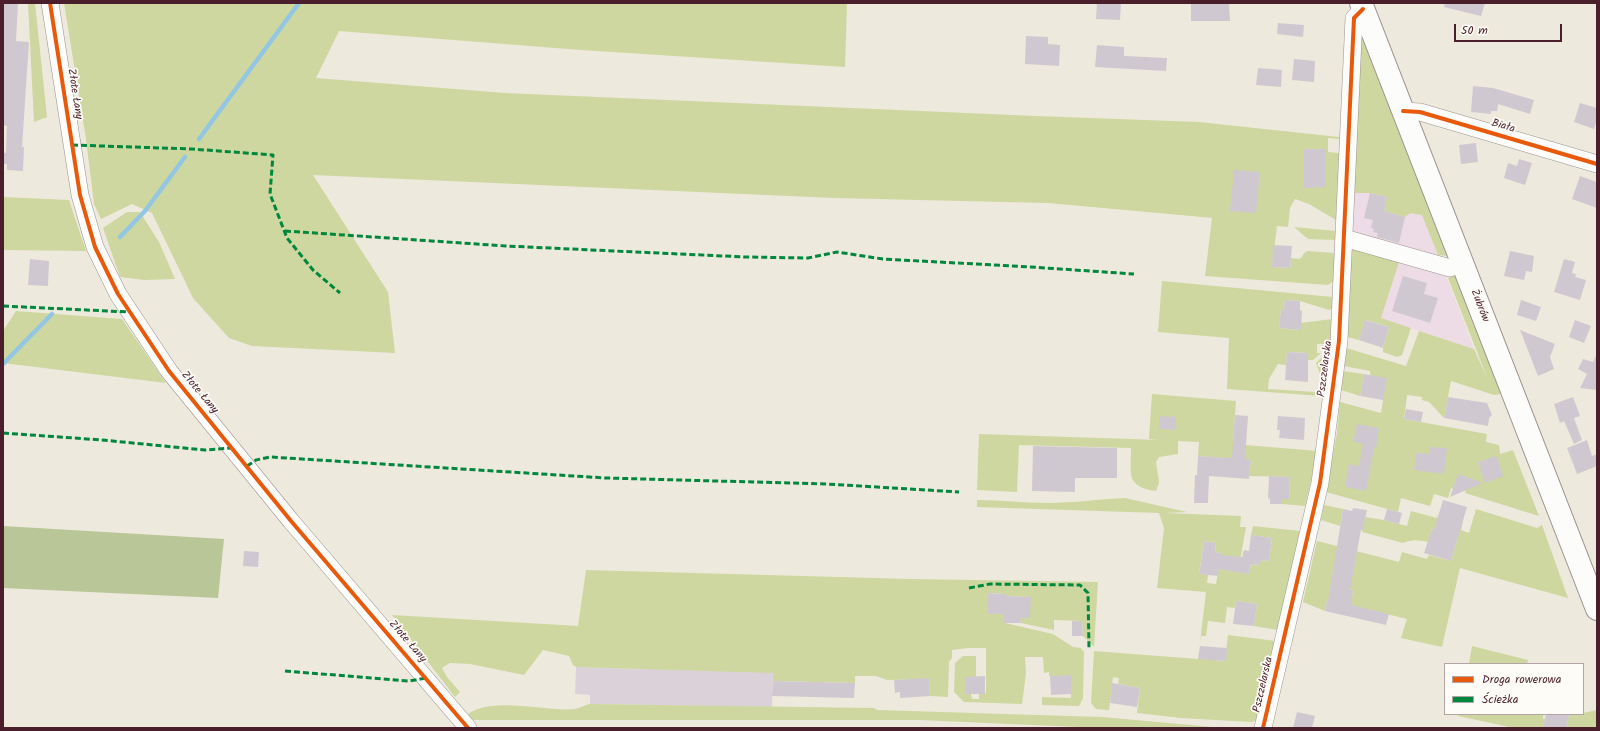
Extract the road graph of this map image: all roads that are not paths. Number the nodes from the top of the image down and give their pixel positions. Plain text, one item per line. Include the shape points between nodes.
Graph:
1 (50, 3) edge
2 (1362, 6) edge
3 (1404, 111) junction
4 (1597, 164) edge
5 (1344, 238) junction
6 (1461, 262) junction
7 (1597, 609) edge
8 (468, 728) edge
9 (1263, 728) edge

1 - 8 street, Złote Łany via 81,200 95,247 118,294 169,371 291,521
2 - 3 main road, Żubrów
2 - 5 street, Pszczelarska via 1354,18
3 - 4 street, Biała via 1420,112
3 - 6 main road, Żubrów
5 - 6 street via 1450,268
5 - 9 street, Pszczelarska via 1339,337 1321,482
6 - 7 main road, Żubrów

